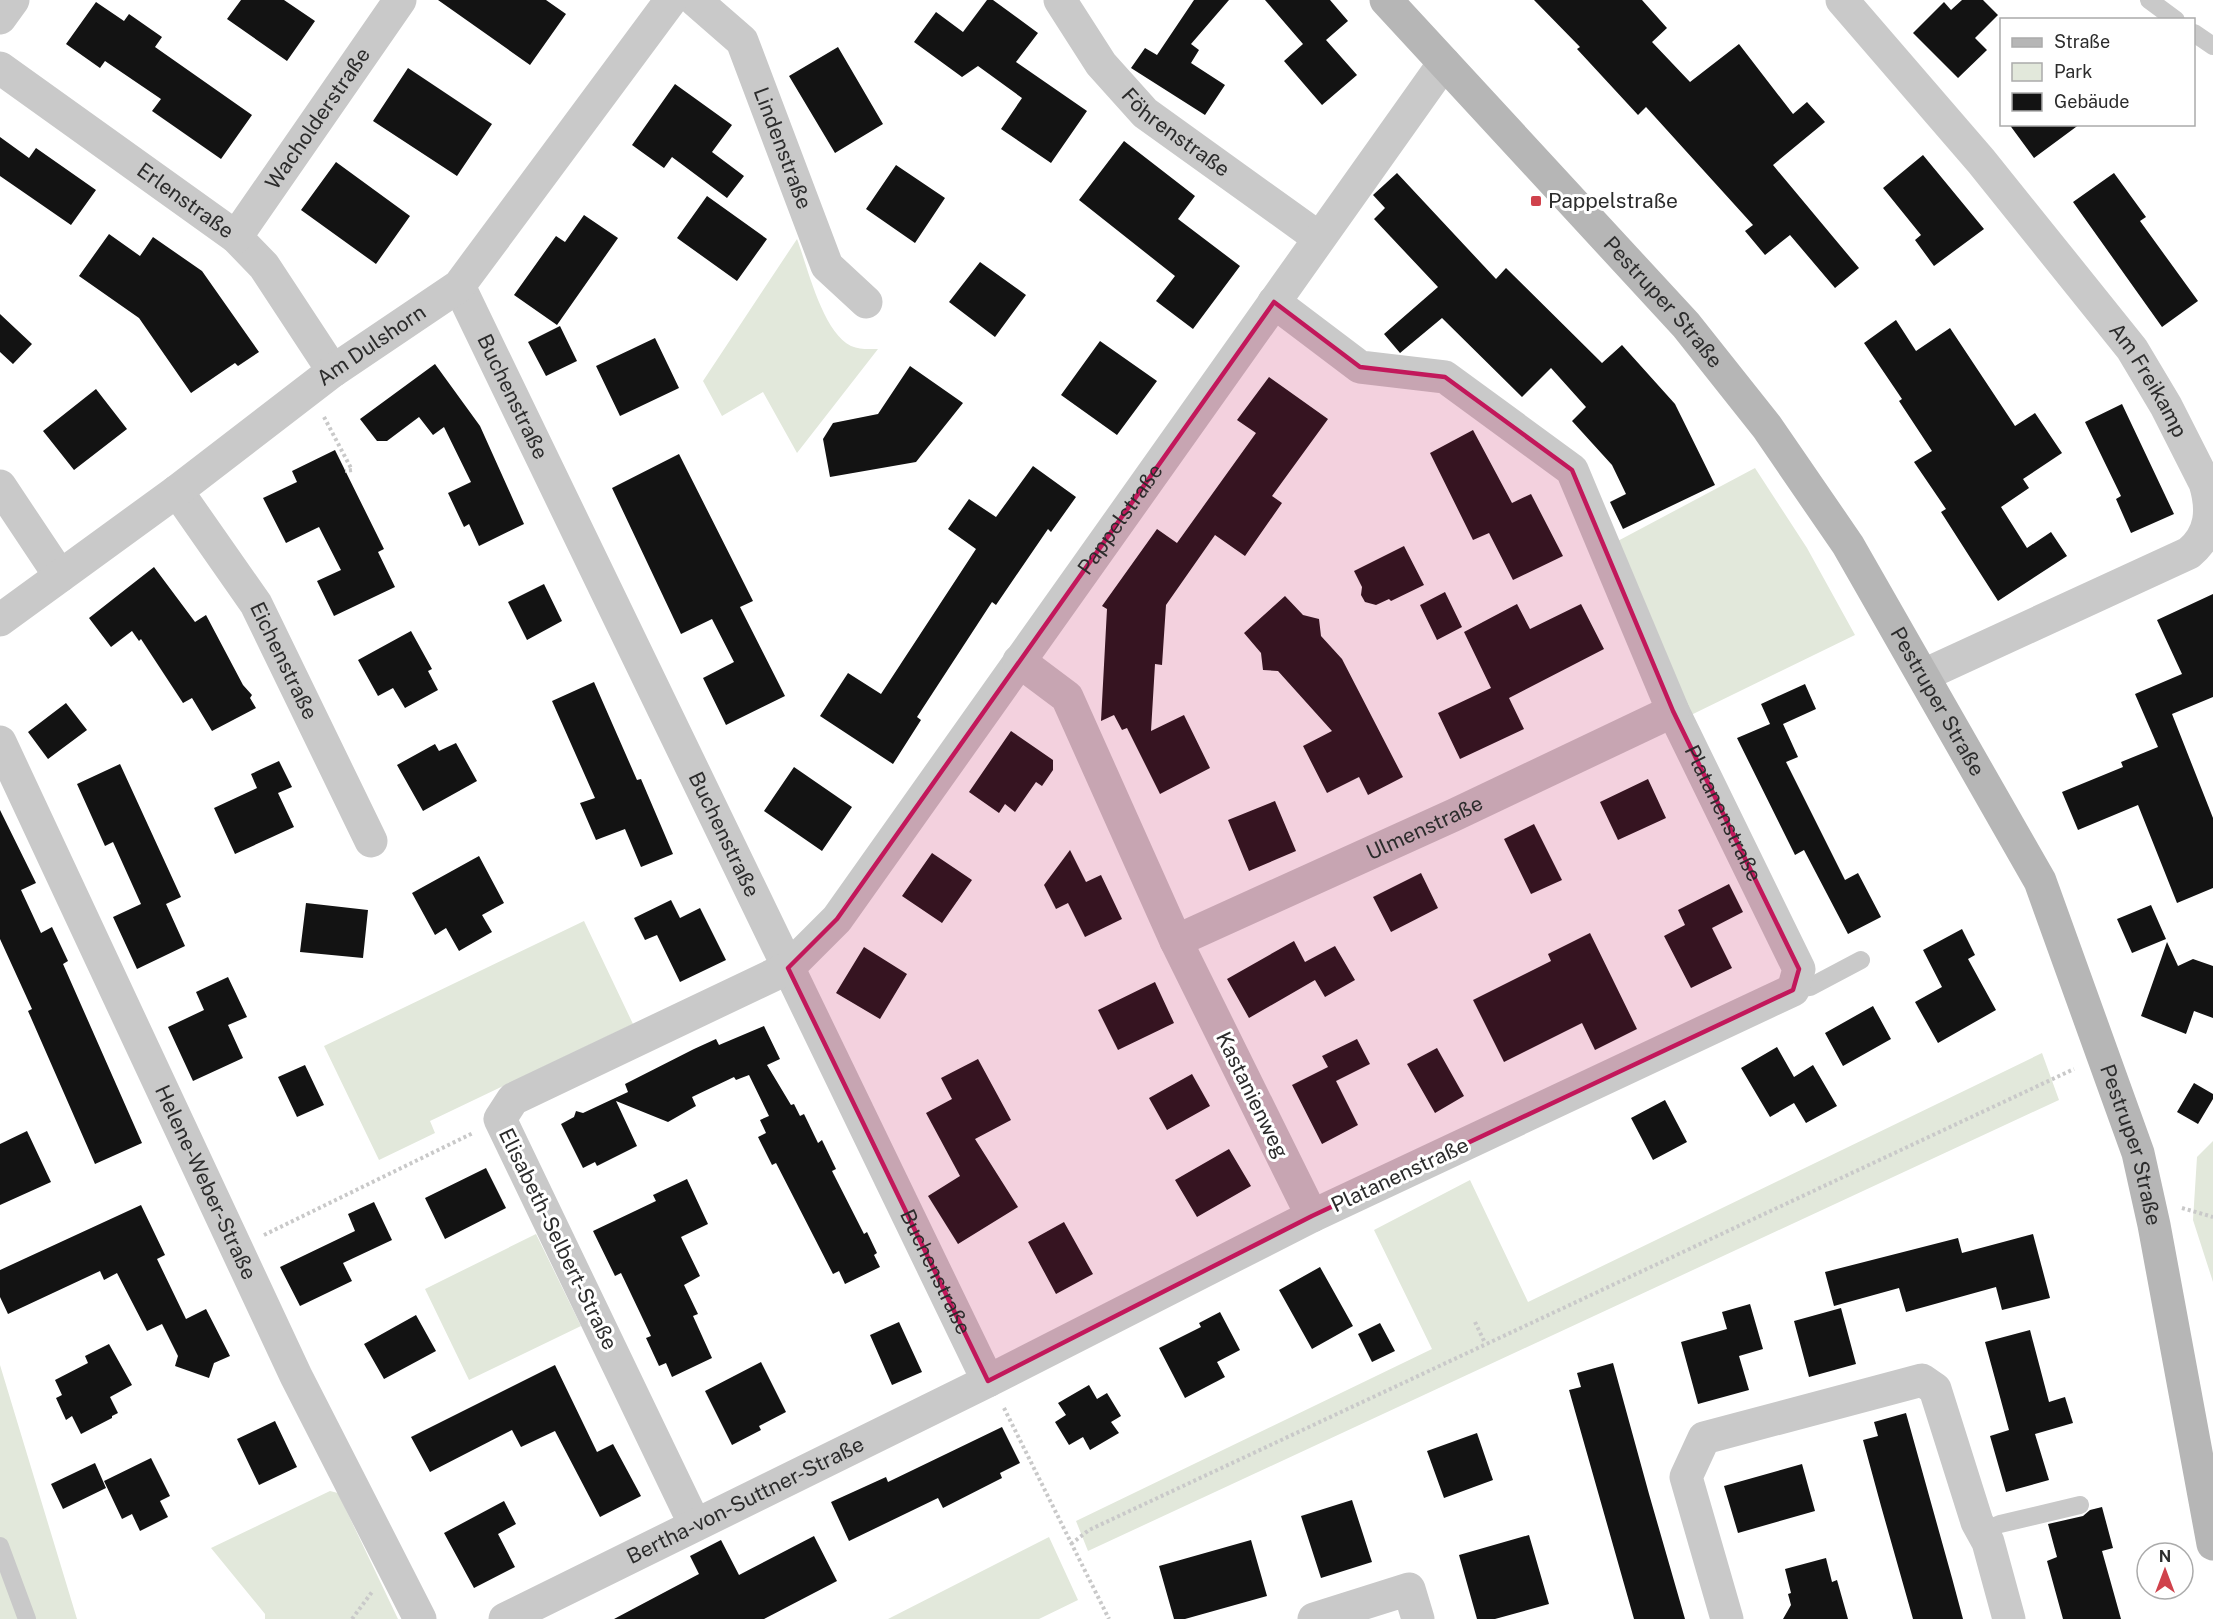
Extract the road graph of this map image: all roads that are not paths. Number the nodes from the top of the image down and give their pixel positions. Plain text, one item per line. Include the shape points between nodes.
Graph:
1 (13, 0) edge
2 (400, 0) edge
3 (671, 0) edge
4 (695, 0) edge
5 (1060, 0) edge
6 (1386, 0) edge
7 (1842, 0) edge
8 (2149, 0) edge
9 (0, 18) edge
10 (2173, 18) edge
11 (2195, 34) edge
12 (2213, 46) edge
13 (1444, 63) junction
14 (0, 68) edge
15 (236, 237) junction
16 (1319, 238) junction
17 (459, 286) junction
18 (866, 302) dead end
19 (1274, 302) junction
20 (333, 371) junction
21 (0, 486) edge
22 (177, 491) junction
23 (60, 576) junction
24 (0, 620) edge
25 (1019, 661) junction
26 (1924, 675) junction
27 (1673, 711) junction
28 (0, 742) edge
29 (371, 841) dead end
30 (1176, 941) junction
31 (1861, 960) dead end
32 (788, 968) junction
33 (1793, 990) junction
34 (1312, 1216) junction
35 (988, 1381) junction
36 (2080, 1505) dead end
37 (695, 1525) junction
38 (1983, 1531) junction
39 (2213, 1544) edge
40 (0, 1546) edge
41 (27, 1619) edge
42 (420, 1619) edge
43 (505, 1619) edge
44 (1314, 1619) edge
45 (1418, 1619) edge
46 (1726, 1619) edge
47 (2008, 1619) edge

1 - 9 street
2 - 15 street, Wacholderstraße
3 - 17 street, Am Dulshorn
4 - 18 street, Lindenstraße via 742,41 827,266
5 - 16 street, Föhrenstraße via 1101,64 1145,113
6 - 13 street, Pestruper Straße
7 - 26 street, Am Freikamp via 1981,161 2132,349 2200,473 2213,509 2206,535 2189,553
8 - 10 lane
11 - 12 lane
13 - 16 street, Pappelstraße
13 - 26 street, Pestruper Straße via 1686,325 1767,427 1848,545
14 - 15 street, Erlenstraße
15 - 20 street, Erlenstraße via 264,266
16 - 19 street, Pappelstraße
17 - 20 street, Am Dulshorn
17 - 32 street, Buchenstraße
19 - 25 street, Pappelstraße
19 - 27 street, Platanenstraße via 1360,367 1445,377 1572,470
20 - 22 street, Am Dulshorn
21 - 23 street
22 - 23 street, Am Dulshorn
22 - 29 street, Eichenstraße via 256,604
23 - 24 street, Am Dulshorn
25 - 30 street, Kastanienweg via 1067,697
25 - 32 street, Pappelstraße via 837,919
26 - 39 street, Pestruper Straße via 2040,881 2138,1153
27 - 30 street, Ulmenstraße
27 - 33 street, Platanenstraße via 1800,969
28 - 42 street, Helene-Weber-Straße via 296,1376
30 - 34 street, Kastanienweg
31 - 33 lane via 1810,987
32 - 35 street, Buchenstraße
32 - 37 street, Elisabeth-Selbert-Straße via 513,1099 500,1119
33 - 34 street, Platanenstraße
34 - 35 street
35 - 37 street, Bertha-von-Suttner-Straße
36 - 38 lane
37 - 43 street, Bertha-von-Suttner-Straße
38 - 46 street via 1935,1389 1922,1380 1704,1438 1686,1477
38 - 47 street
40 - 41 lane
44 - 45 street via 1409,1589

